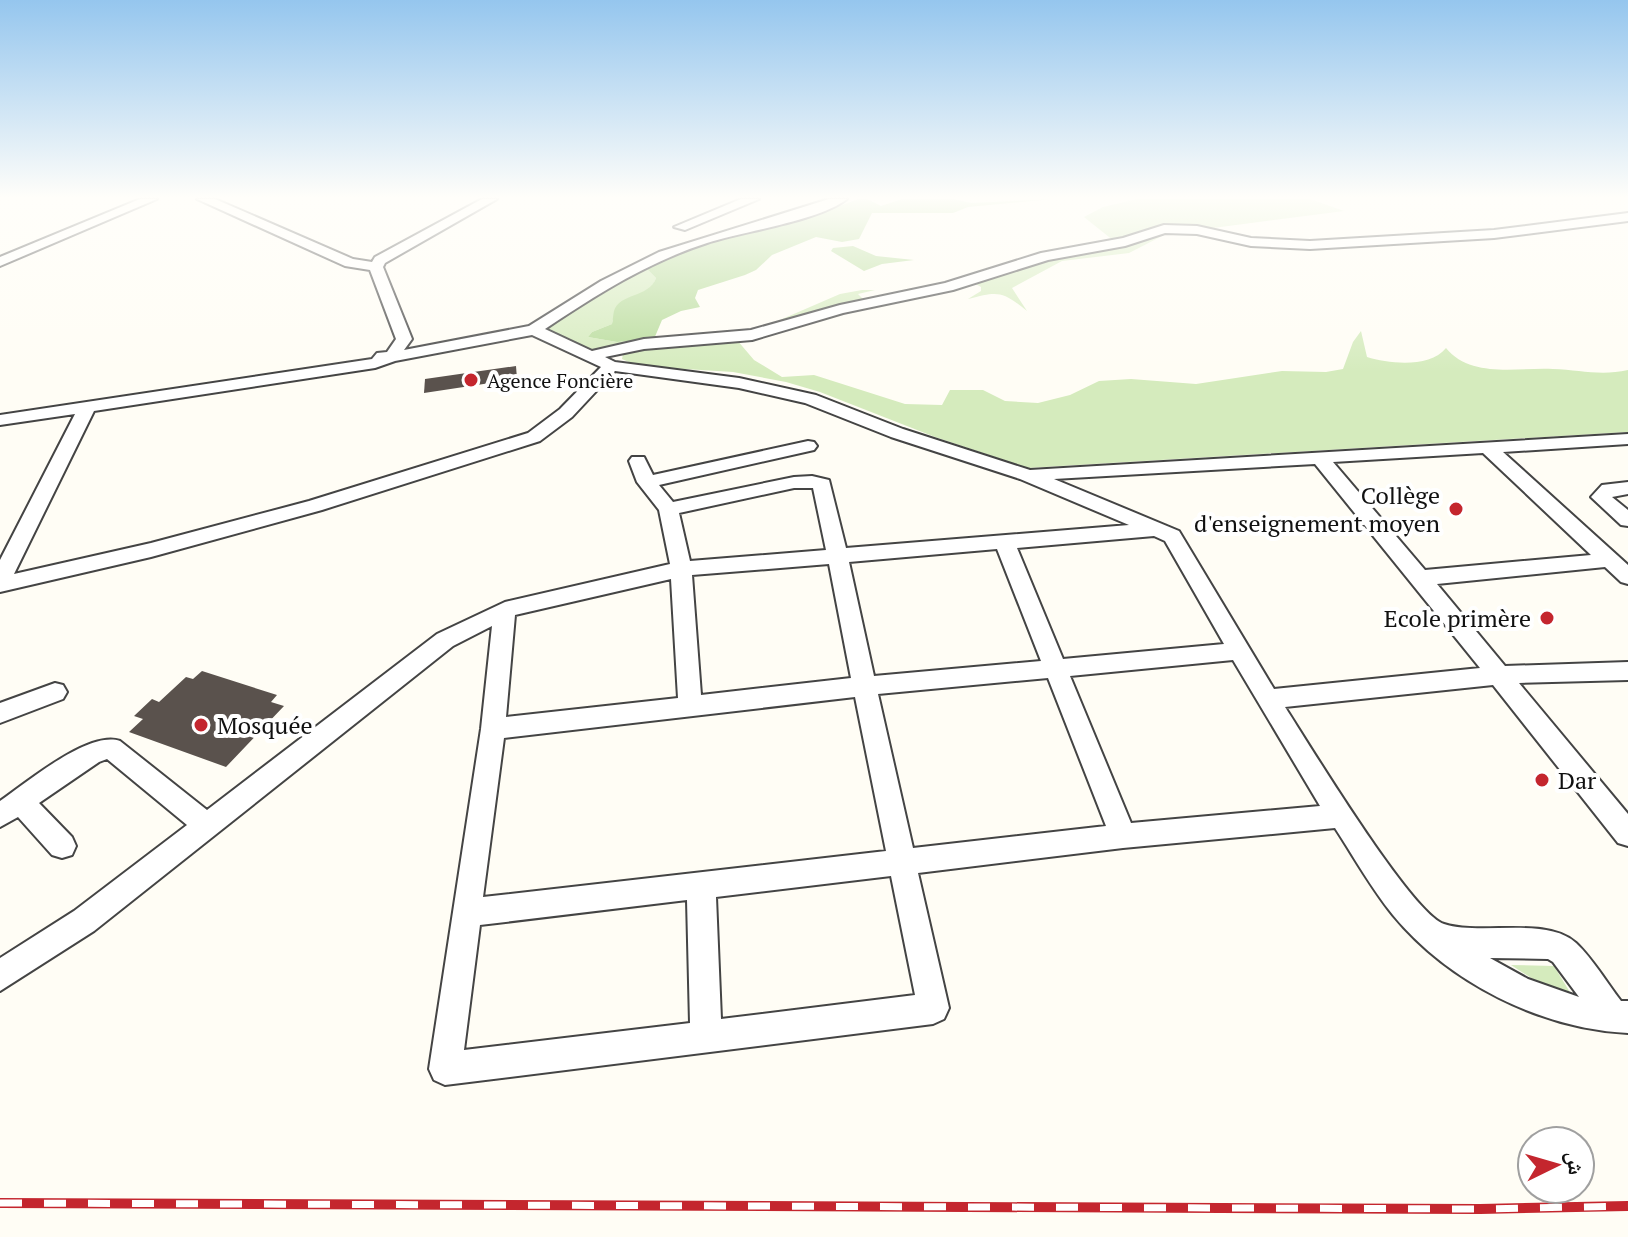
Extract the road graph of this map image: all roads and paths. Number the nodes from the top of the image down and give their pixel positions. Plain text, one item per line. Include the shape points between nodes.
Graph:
1 (336, 257) edge
2 (387, 257) edge
3 (658, 257) edge
4 (1044, 257) edge
5 (376, 267) junction
6 (534, 330) junction
7 (590, 356) junction
8 (391, 357) junction
9 (611, 366) junction
10 (87, 407) junction
11 (0, 413) edge
12 (0, 420) edge
13 (1625, 442) edge
14 (808, 446) dead end
15 (1487, 447) junction
16 (1318, 456) junction
17 (638, 461) dead end
18 (1027, 475) junction
19 (646, 482) junction
20 (1628, 488) edge
21 (668, 509) junction
22 (1628, 520) edge
23 (1157, 529) junction
24 (1004, 541) junction
25 (837, 554) junction
26 (7, 557) edge
27 (1609, 560) junction
28 (681, 569) junction
29 (1628, 577) edge
30 (1420, 578) junction
31 (0, 583) edge
32 (505, 610) junction
33 (1241, 651) junction
34 (1057, 668) junction
35 (1628, 671) edge
36 (1499, 675) junction
37 (866, 686) junction
38 (55, 692) dead end
39 (1270, 699) junction
40 (690, 706) junction
41 (0, 713) edge
42 (493, 729) junction
43 (10, 808) edge
44 (1341, 816) junction
45 (205, 824) junction
46 (1628, 834) edge
47 (1123, 836) junction
48 (62, 846) dead end
49 (903, 862) junction
50 (701, 886) junction
51 (467, 913) junction
52 (1438, 937) junction
53 (0, 976) edge
54 (1622, 1018) edge
55 (706, 1036) junction

1 - 5 street
2 - 5 street
3 - 6 street
4 - 7 street via 948,287 840,309 752,335 644,344
5 - 8 street via 403,333 402,345
6 - 7 street
6 - 8 street
7 - 9 street
8 - 10 street
8 - 11 street
9 - 18 street via 727,381 810,399
9 - 31 street via 566,413 534,437 315,506
10 - 12 street
10 - 26 street
13 - 15 street
14 - 19 street
15 - 16 street
15 - 27 street
16 - 18 street
16 - 30 street
17 - 19 street
18 - 23 street
19 - 21 street
20 - 22 street via 1609,489 1601,497
21 - 25 street via 817,480
21 - 28 street
23 - 24 street
23 - 33 street via 1172,536
24 - 25 street
24 - 34 street
25 - 28 street
25 - 37 street
26 - 31 street
27 - 29 street
27 - 30 street
28 - 32 street
28 - 40 street
30 - 36 street
32 - 42 street
32 - 45 street via 445,640
33 - 34 street
33 - 39 street
34 - 37 street
34 - 47 street
35 - 36 street
36 - 39 street
36 - 46 street
37 - 40 street
37 - 49 street
38 - 41 street
39 - 44 street
40 - 42 street
42 - 51 street
43 - 45 street via 92,753 111,748
43 - 48 street
44 - 47 street
44 - 52 street via 1397,896
45 - 53 street via 84,921
47 - 49 street
49 - 50 street
49 - 55 street via 933,1008
50 - 51 street
50 - 55 street
51 - 55 street via 445,1069
52 - 54 street via 1515,989 1567,1010
52 - 54 street via 1550,945 1564,952

